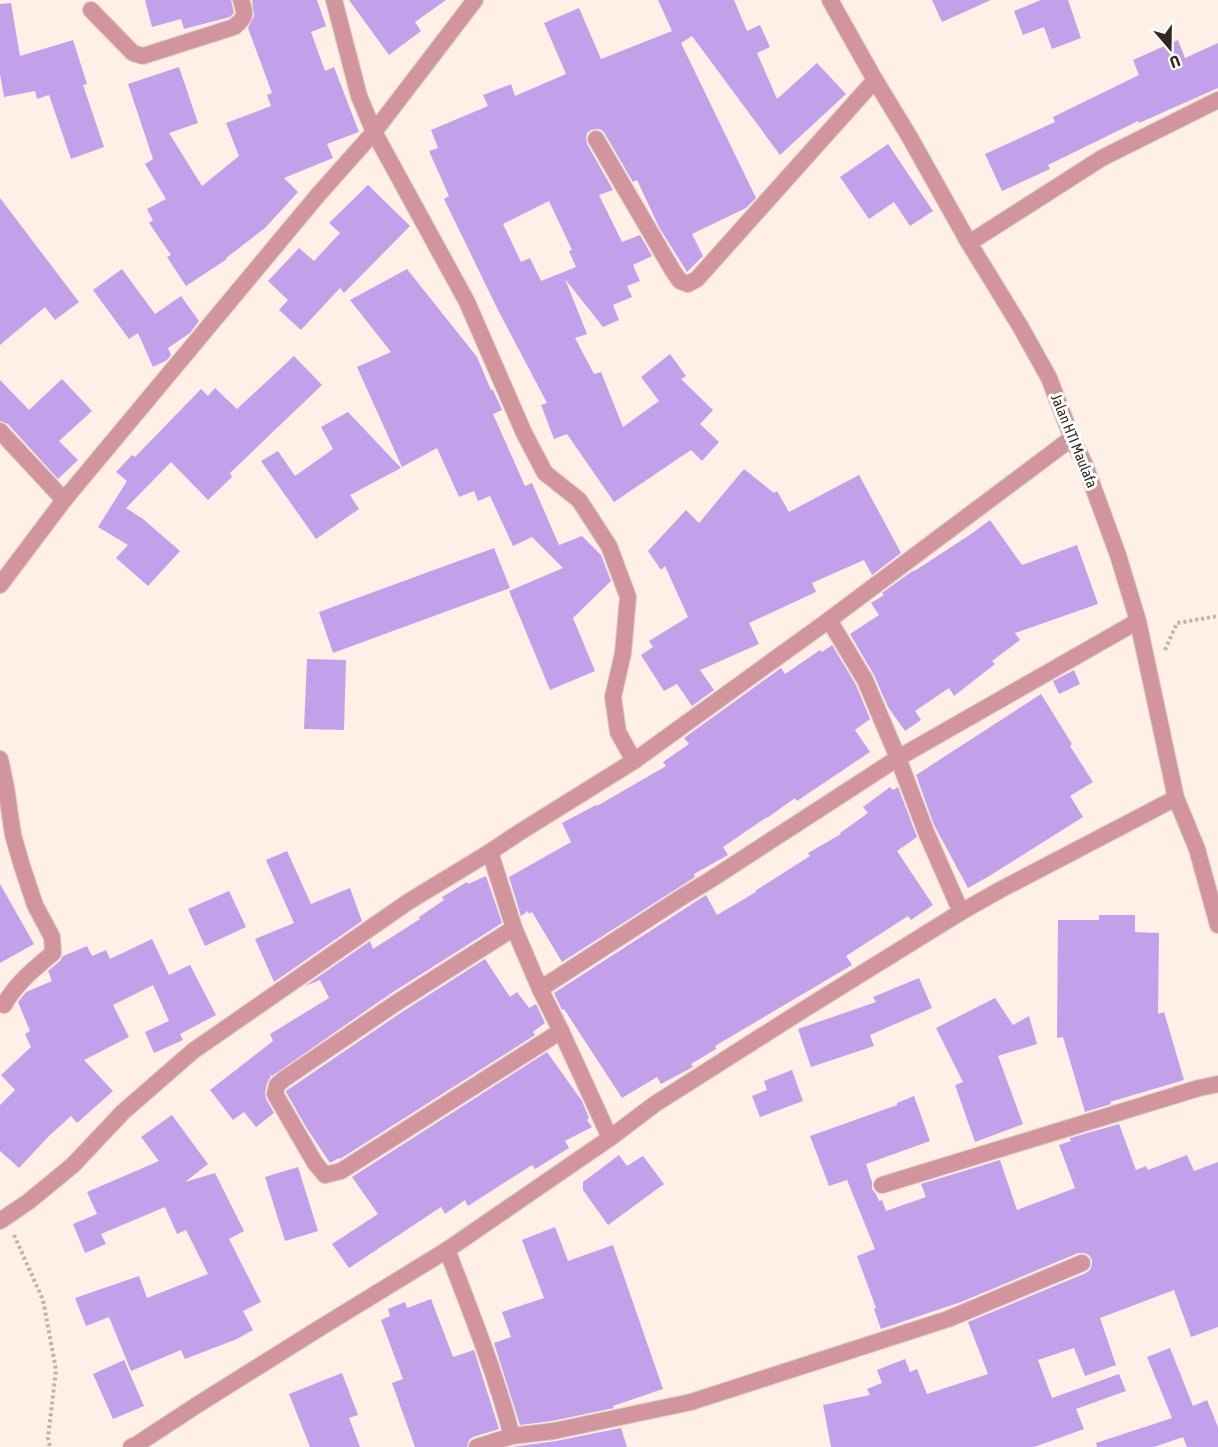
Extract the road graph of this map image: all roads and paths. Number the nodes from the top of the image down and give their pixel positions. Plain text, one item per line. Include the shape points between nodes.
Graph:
1 (241, 0) edge
2 (334, 0) edge
3 (475, 0) edge
4 (830, 0) edge
5 (91, 10) dead end
6 (875, 80) junction
7 (1218, 99) edge
8 (374, 132) junction
9 (596, 139) dead end
10 (969, 243) junction
11 (0, 431) edge
12 (1072, 438) junction
13 (64, 500) junction
14 (0, 585) edge
15 (1218, 616) edge
16 (829, 620) junction
17 (1138, 621) junction
18 (1177, 623) dead end
19 (898, 758) junction
20 (0, 759) edge
21 (634, 761) junction
22 (1176, 798) junction
23 (490, 852) junction
24 (961, 912) junction
25 (1218, 925) edge
26 (514, 928) junction
27 (540, 989) junction
28 (4, 1005) dead end
29 (561, 1031) junction
30 (1218, 1084) edge
31 (610, 1138) junction
32 (882, 1185) dead end
33 (3, 1220) edge
34 (447, 1250) junction
35 (1082, 1263) dead end
36 (512, 1436) junction
37 (50, 1447) edge
38 (131, 1447) edge
39 (477, 1447) edge

1 - 5 street via 243,20 234,27 143,56 133,53
2 - 8 street via 359,96
3 - 8 street
4 - 6 street, Jalan HTI Maulafa
6 - 9 street via 698,279 688,284 673,271
6 - 10 street, Jalan HTI Maulafa
7 - 10 street via 1102,158
8 - 13 street
8 - 21 street via 467,302 545,473 579,500 609,546 628,597 623,653 613,697 618,732
10 - 12 street, Jalan HTI Maulafa via 1049,378
11 - 13 street
12 - 16 street
12 - 17 street, Jalan HTI Maulafa via 1118,555
13 - 14 street
15 - 18 path
16 - 19 street via 865,680
16 - 21 street
17 - 19 street
17 - 22 street, Jalan HTI Maulafa
19 - 24 street
19 - 27 street
20 - 28 street via 22,866 35,905 52,937 52,952 25,977
21 - 23 street
22 - 24 street
22 - 25 street, Jalan HTI Maulafa via 1197,849
23 - 26 street
23 - 33 street via 408,902 193,1052 123,1112 73,1165
24 - 31 street via 665,1097
26 - 27 street
26 - 29 street via 284,1078 275,1094 325,1175 341,1171
27 - 29 street
29 - 31 street
30 - 32 street
31 - 34 street
33 - 37 path via 43,1300 56,1370
34 - 36 street via 482,1339
34 - 38 street
35 - 36 street via 948,1319 691,1402
36 - 39 street

